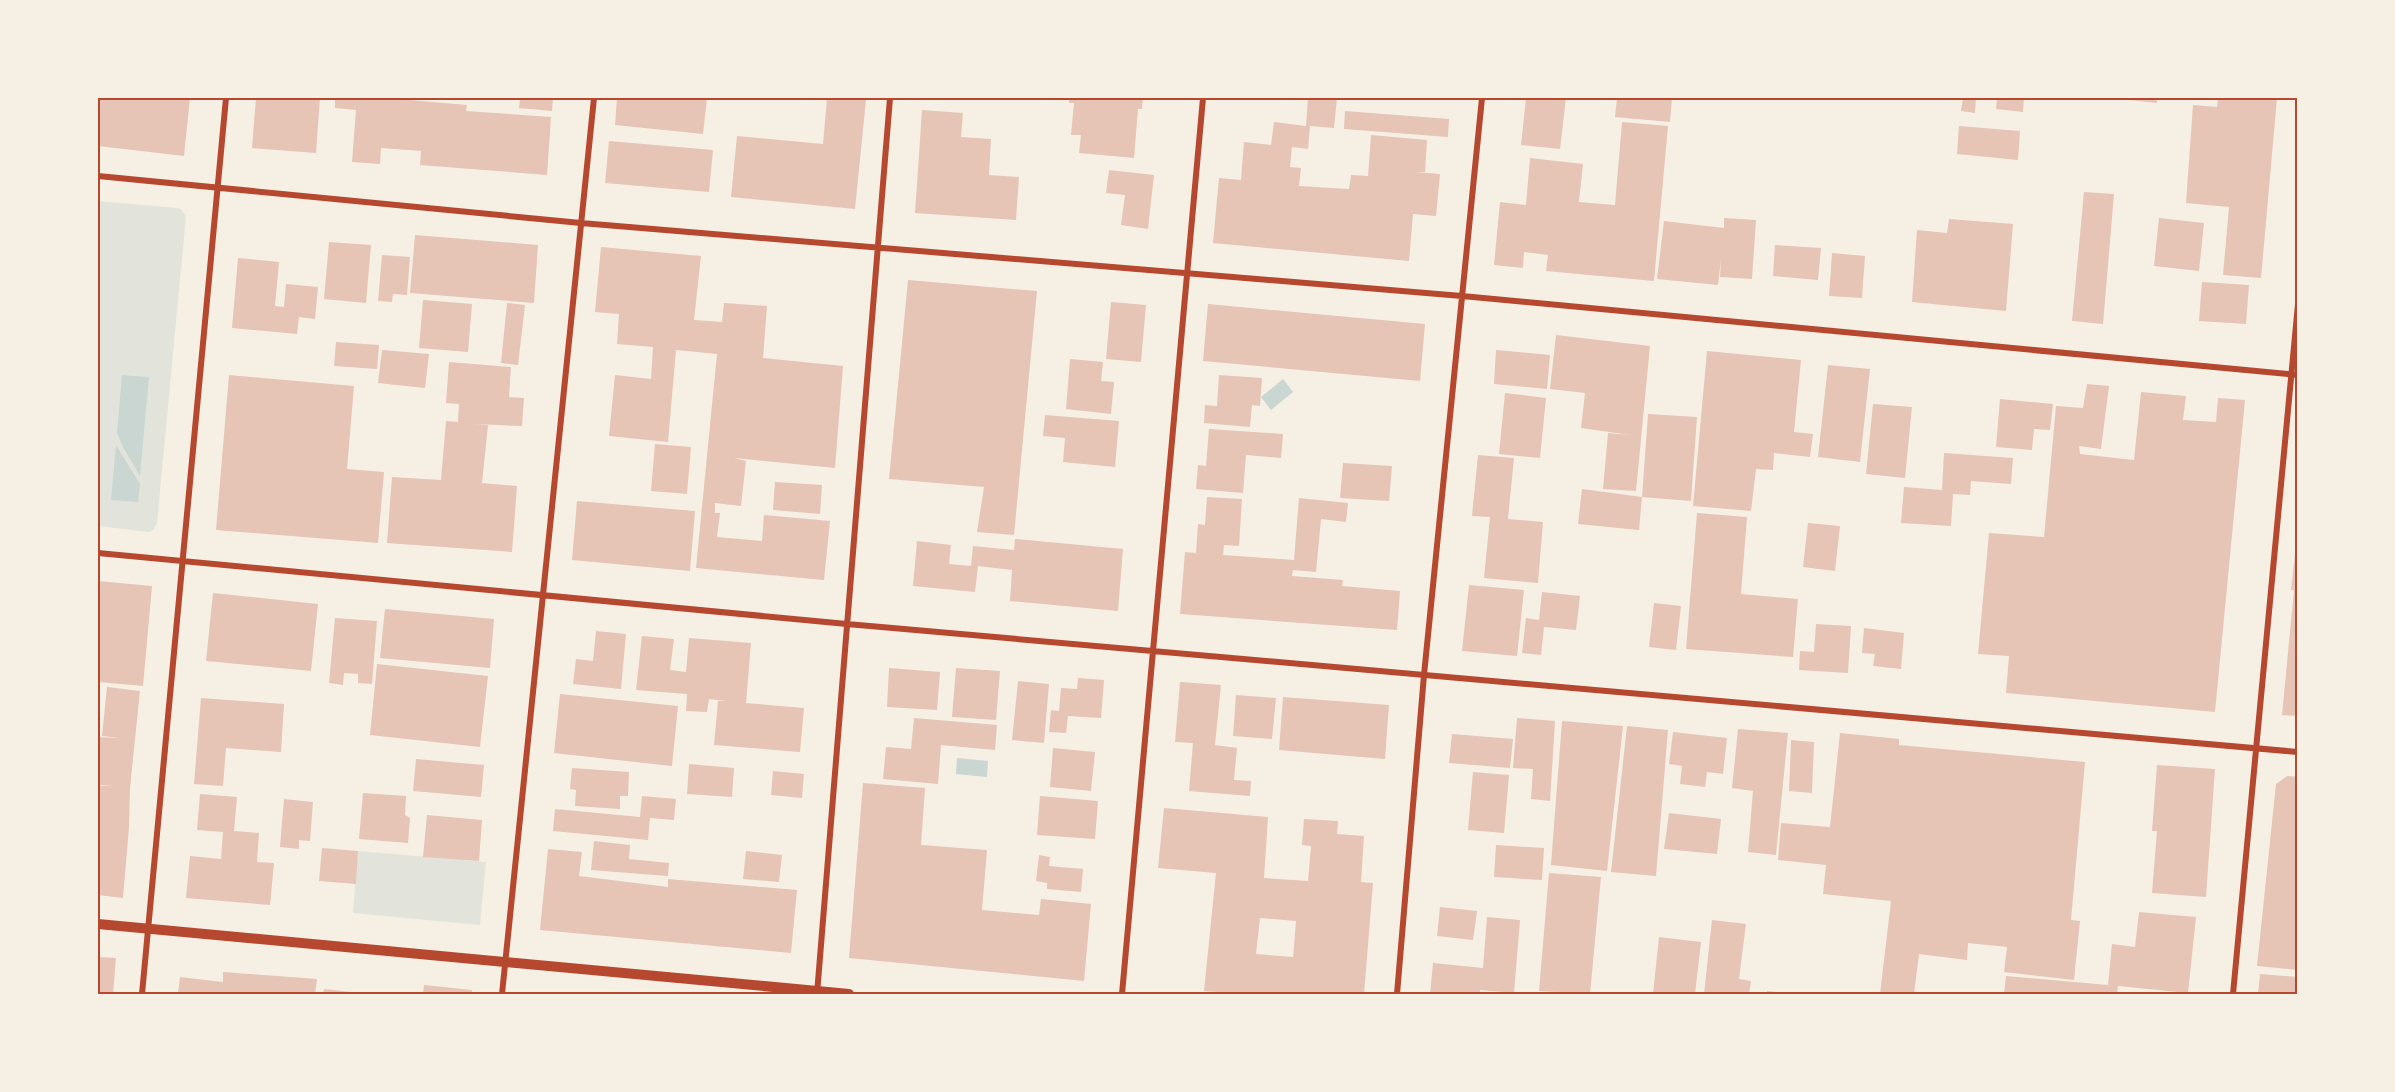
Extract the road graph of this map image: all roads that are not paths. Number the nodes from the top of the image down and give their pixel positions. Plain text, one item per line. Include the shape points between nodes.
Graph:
1 (226, 98) edge
2 (594, 98) edge
3 (890, 98) edge
4 (1203, 98) edge
5 (1482, 98) edge
6 (98, 176) edge
7 (217, 187) junction
8 (581, 223) junction
9 (878, 247) junction
10 (1187, 275) junction
11 (1462, 296) junction
12 (2298, 304) edge
13 (2294, 375) edge
14 (98, 553) edge
15 (182, 561) junction
16 (543, 596) junction
17 (847, 624) junction
18 (1153, 650) junction
19 (1424, 675) junction
20 (2257, 748) junction
21 (2298, 752) edge
22 (98, 924) edge
23 (147, 929) junction
24 (505, 962) junction
25 (817, 993) edge
26 (142, 994) edge
27 (502, 994) edge
28 (849, 994) edge
29 (1122, 994) edge
30 (1397, 994) edge
31 (2233, 994) edge

1 - 7 street
2 - 8 street
3 - 9 street
4 - 10 street
5 - 11 street
6 - 7 street
7 - 8 street
7 - 15 street
8 - 9 street
8 - 16 street
9 - 10 street
9 - 17 street
10 - 11 street
10 - 18 street
11 - 13 street
11 - 19 street
12 - 13 street
13 - 20 street
14 - 15 street
15 - 16 street
15 - 23 street
16 - 17 street
16 - 24 street
17 - 18 street
17 - 25 street
18 - 19 street
18 - 29 street
19 - 20 street
19 - 30 street
20 - 21 street
20 - 31 street
22 - 23 street
23 - 24 street
23 - 26 street
24 - 25 street
24 - 27 street
25 - 28 street

